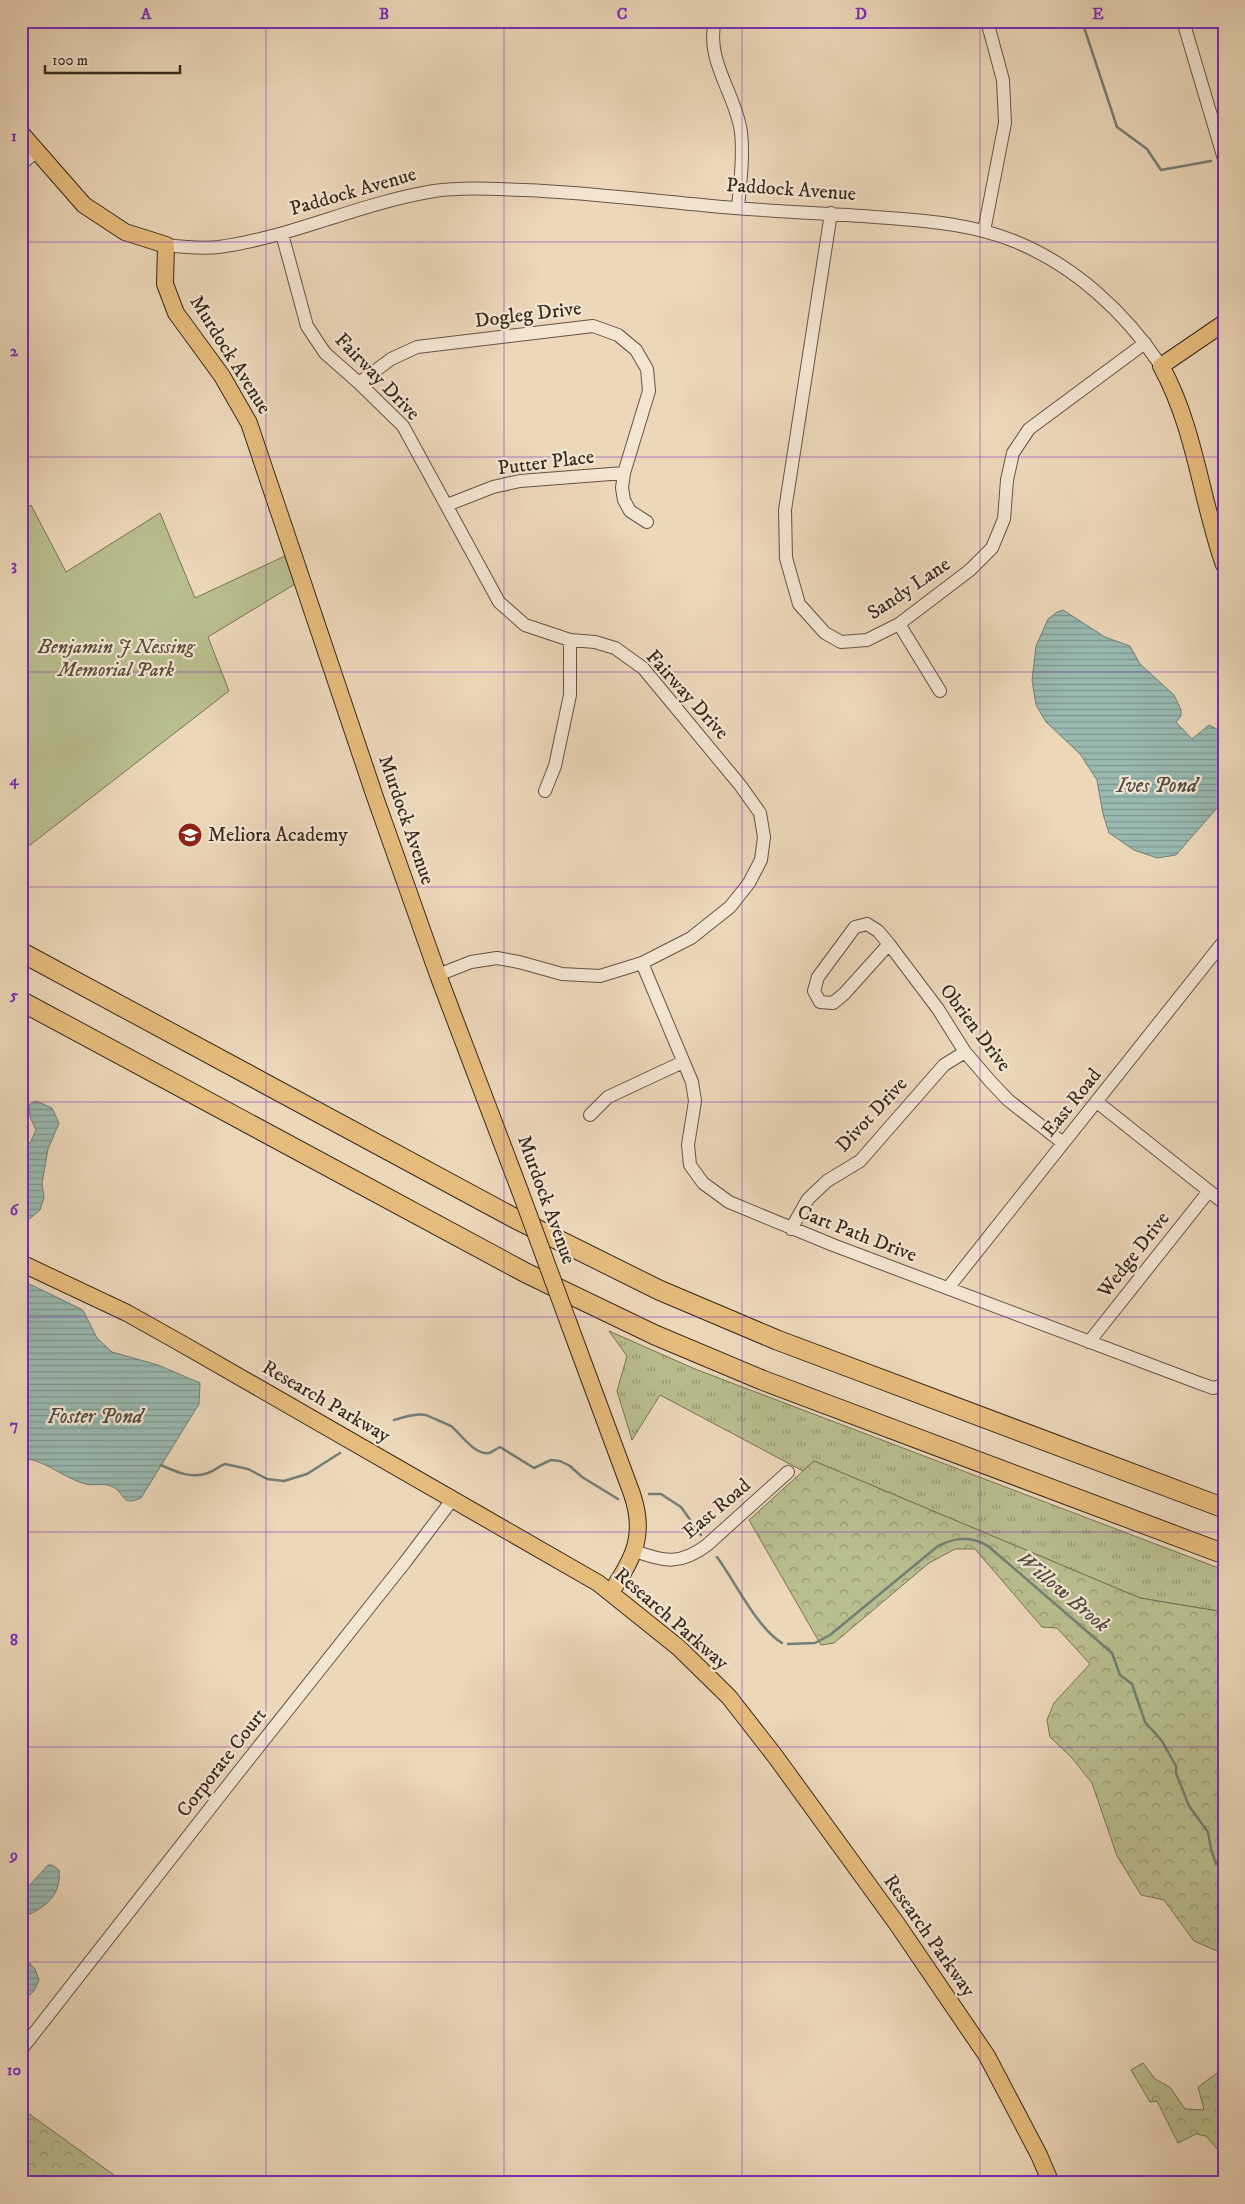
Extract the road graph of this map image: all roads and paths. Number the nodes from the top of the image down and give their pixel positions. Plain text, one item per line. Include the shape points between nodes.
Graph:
1 (715, 21) edge
2 (987, 21) edge
3 (1183, 21) edge
4 (21, 133) edge
5 (37, 151) junction
6 (1224, 159) edge
7 (21, 164) edge
8 (738, 208) junction
9 (831, 213) junction
10 (984, 231) junction
11 (282, 234) junction
12 (166, 245) junction
13 (1224, 322) edge
14 (1145, 343) junction
15 (1161, 366) junction
16 (359, 382) junction
17 (624, 473) junction
18 (447, 506) junction
19 (647, 522) dead end
20 (1224, 565) edge
21 (898, 624) junction
22 (570, 640) junction
23 (940, 691) dead end
24 (545, 790) dead end
25 (1224, 941) edge
26 (889, 944) junction
27 (21, 952) edge
28 (642, 963) junction
29 (438, 975) junction
30 (21, 1001) edge
31 (965, 1052) junction
32 (683, 1062) junction
33 (1097, 1102) junction
34 (590, 1116) dead end
35 (1063, 1143) junction
36 (1209, 1191) junction
37 (1224, 1203) edge
38 (792, 1229) junction
39 (21, 1263) edge
40 (948, 1288) junction
41 (1089, 1342) junction
42 (1224, 1385) edge
43 (788, 1472) dead end
44 (452, 1500) junction
45 (1224, 1508) edge
46 (635, 1551) junction
47 (1224, 1554) edge
48 (610, 1592) junction
49 (21, 2050) edge
50 (1051, 2183) edge

1 - 8 street via 716,58 741,130
2 - 10 street via 1003,80 1005,123
3 - 6 street
4 - 5 main road
5 - 7 street
5 - 12 main road via 84,205 125,232
8 - 9 street, Paddock Avenue
8 - 11 street, Paddock Avenue via 482,188 436,191 385,201
9 - 10 street, Paddock Avenue via 921,220
9 - 21 street, Sandy Lane via 785,510 786,558 799,604 825,633 841,642 867,640
10 - 14 street, Paddock Avenue via 1029,248 1071,272 1110,305
11 - 12 street, Paddock Avenue via 217,247
11 - 16 street, Fairway Drive via 307,326 325,353
12 - 29 main road, Murdock Avenue via 165,284 176,313 222,376 249,423
13 - 15 main road
14 - 15 street, Paddock Avenue
14 - 21 street, Sandy Lane via 1029,429 1013,453 1004,519 992,548 970,570
15 - 20 main road, Paddock Avenue via 1182,416
16 - 17 street, Dogleg Drive via 391,358 417,347 593,326 618,335 636,350 647,369 649,391
16 - 18 street, Fairway Drive via 403,426
17 - 18 street, Putter Place via 520,481 493,487
17 - 19 street, Dogleg Drive via 624,500 630,511
18 - 22 street, Fairway Drive via 499,602 525,624
21 - 23 street
22 - 24 street via 570,695 555,766
22 - 28 street, Fairway Drive via 615,648 643,668 740,785 760,814 764,837 761,860 749,883 730,907 691,938
25 - 33 street, East Road
26 - 26 street, Obrien Drive via 867,924 855,928 818,977 814,991 820,1002 833,1003 844,994
26 - 31 street, Obrien Drive via 938,1009
27 - 45 highway via 514,1218 659,1290 777,1340
28 - 29 street, Fairway Drive via 600,976 562,974 497,958 471,962
28 - 32 street, Cart Path Drive
29 - 46 main road, Murdock Avenue, bridge via 634,1501 638,1526
30 - 47 highway via 526,1273 655,1335 762,1380
31 - 35 street, Obrien Drive via 1008,1100
31 - 38 street, Divot Drive via 944,1065 860,1161 827,1181 808,1198
32 - 34 street via 608,1097
32 - 38 street, Cart Path Drive via 692,1082 695,1101 688,1145 690,1164 703,1183 729,1202
33 - 35 street, East Road
33 - 36 street
35 - 40 street, East Road
36 - 37 street
36 - 41 street, Wedge Drive
38 - 40 street, Cart Path Drive
39 - 44 main road, Research Parkway via 135,1318
40 - 41 street, Cart Path Drive
41 - 42 street, Cart Path Drive via 1213,1388
43 - 46 street, East Road via 693,1555 667,1560
44 - 48 main road, Research Parkway
44 - 49 street, Corporate Court
46 - 48 main road, Murdock Avenue
48 - 50 main road, Research Parkway via 679,1648 717,1685 775,1756 897,1924 987,2056

